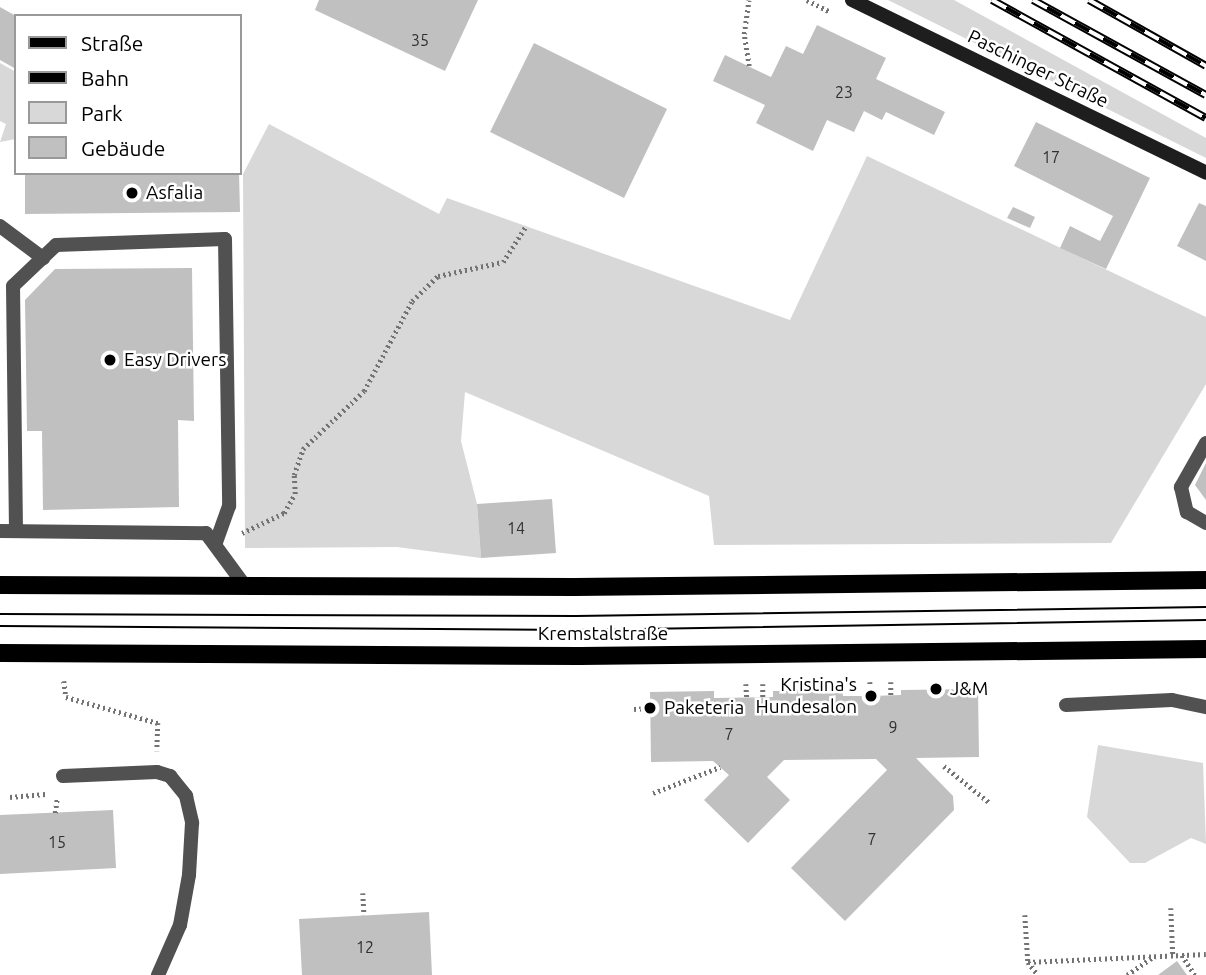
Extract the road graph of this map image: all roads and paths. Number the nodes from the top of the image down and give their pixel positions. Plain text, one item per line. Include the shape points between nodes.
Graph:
1 (749, 0) edge
2 (852, 0) edge
3 (749, 66) dead end
4 (1206, 173) edge
5 (0, 226) edge
6 (526, 226) dead end
7 (43, 258) junction
8 (1206, 443) edge
9 (1206, 523) edge
10 (0, 531) edge
11 (16, 531) junction
12 (215, 544) junction
13 (1206, 580) edge
14 (0, 585) edge
15 (245, 586) junction
16 (1206, 649) edge
17 (0, 653) edge
18 (936, 680) dead end
19 (64, 681) dead end
20 (870, 682) dead end
21 (891, 682) dead end
22 (746, 684) dead end
23 (763, 684) dead end
24 (936, 689) dead end
25 (773, 692) dead end
26 (891, 695) dead end
27 (870, 696) dead end
28 (747, 698) dead end
29 (1066, 705) dead end
30 (1206, 707) edge
31 (650, 708) dead end
32 (634, 709) dead end
33 (944, 766) dead end
34 (720, 767) dead end
35 (157, 772) junction
36 (64, 776) dead end
37 (653, 793) dead end
38 (58, 794) dead end
39 (990, 803) dead end
40 (55, 813) dead end
41 (363, 893) dead end
42 (1171, 908) dead end
43 (364, 915) dead end
44 (1025, 915) dead end
45 (1206, 954) edge
46 (1173, 955) junction
47 (1181, 955) junction
48 (1154, 956) junction
49 (1028, 962) junction
50 (158, 975) edge
51 (1038, 975) edge
52 (1127, 975) edge
53 (1195, 975) edge

1 - 3 path via 744,34
2 - 4 street, Paschinger Straße
5 - 7 street
6 - 12 path via 503,262 438,276 412,301 365,391 303,449 294,475 295,494 284,513
7 - 11 street via 13,286
7 - 12 street via 56,245 225,239 229,506
8 - 9 street via 1181,487 1187,512
10 - 11 street
11 - 12 street via 206,533
12 - 15 street
13 - 15 main road
14 - 15 main road
16 - 17 main road, Kremstalstraße via 580,656
18 - 24 path
19 - 35 path via 66,697 158,723
20 - 27 path
21 - 26 path
22 - 28 path
23 - 25 path via 763,695
29 - 30 street via 1172,699
31 - 32 path
33 - 39 path
34 - 37 path
35 - 36 street
35 - 50 street via 179,784 192,822 180,925
38 - 40 path
41 - 43 path
42 - 46 path
44 - 49 path
45 - 47 path
46 - 47 path
46 - 48 path
47 - 53 path
48 - 49 path
48 - 52 path
49 - 51 path

